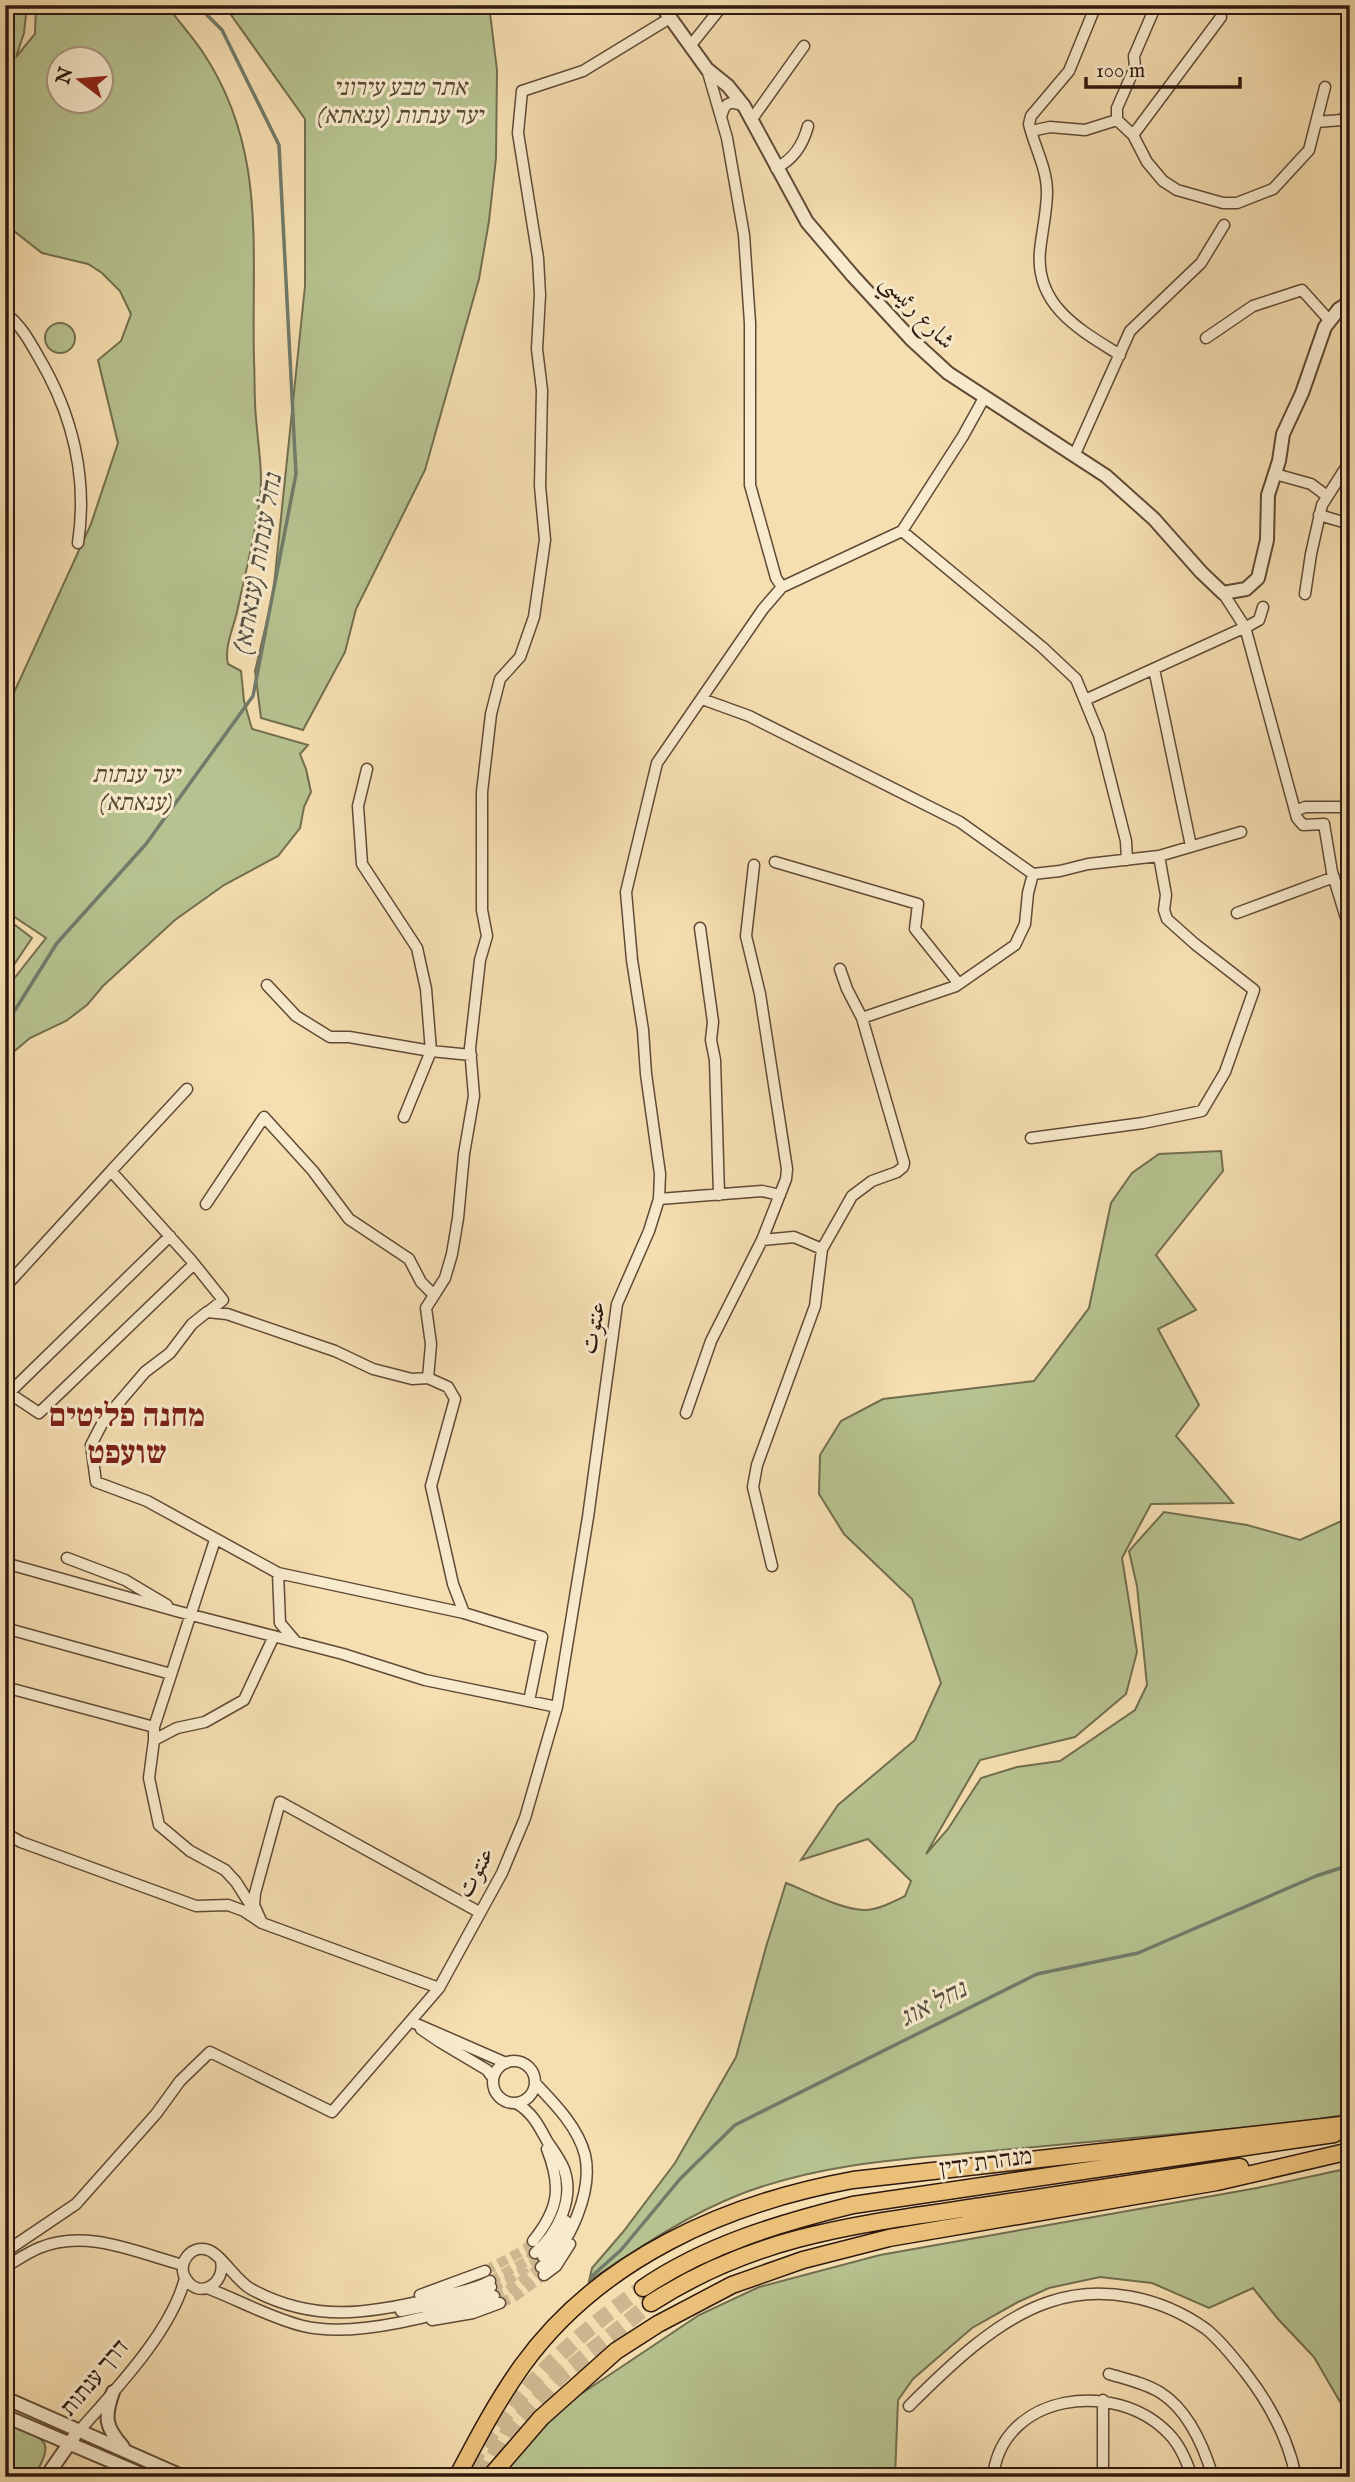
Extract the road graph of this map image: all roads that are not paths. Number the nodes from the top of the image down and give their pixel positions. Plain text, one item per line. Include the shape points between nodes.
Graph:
1 (661, 5) edge
2 (723, 5) edge
3 (1096, 5) edge
4 (1156, 5) edge
5 (1221, 17) dead end
6 (670, 18) junction
7 (691, 45) junction
8 (804, 46) dead end
9 (707, 69) junction
10 (1325, 87) dead end
11 (744, 106) junction
12 (1350, 110) edge
13 (722, 114) junction
14 (752, 119) junction
15 (1117, 120) junction
16 (1316, 122) junction
17 (808, 126) dead end
18 (1031, 131) junction
19 (1133, 135) junction
20 (776, 168) junction
21 (1224, 225) dead end
22 (1350, 302) edge
23 (5, 313) edge
24 (1330, 321) junction
25 (1206, 338) dead end
26 (1120, 355) junction
27 (984, 398) junction
28 (1074, 456) junction
29 (1350, 461) edge
30 (1275, 474) junction
31 (1328, 496) junction
32 (1319, 515) junction
33 (1350, 524) edge
34 (902, 531) junction
35 (78, 543) dead end
36 (782, 587) junction
37 (1223, 593) junction
38 (1305, 594) dead end
39 (1263, 607) dead end
40 (1245, 627) junction
41 (1154, 669) junction
42 (702, 699) junction
43 (1085, 701) junction
44 (368, 769) dead end
45 (1350, 807) edge
46 (1295, 811) junction
47 (1241, 832) dead end
48 (1191, 846) junction
49 (1158, 856) junction
50 (1127, 860) junction
51 (775, 862) dead end
52 (754, 865) dead end
53 (1033, 874) junction
54 (1334, 877) junction
55 (1237, 913) dead end
56 (700, 928) dead end
57 (1350, 931) edge
58 (841, 970) dead end
59 (959, 984) junction
60 (267, 985) dead end
61 (862, 1018) junction
62 (431, 1051) junction
63 (471, 1055) junction
64 (187, 1089) dead end
65 (404, 1117) dead end
66 (1031, 1138) dead end
67 (111, 1171) junction
68 (719, 1195) junction
69 (780, 1195) junction
70 (659, 1199) junction
71 (206, 1204) dead end
72 (170, 1236) junction
73 (762, 1240) junction
74 (822, 1249) junction
75 (194, 1264) junction
76 (5, 1287) edge
77 (435, 1295) junction
78 (207, 1312) junction
79 (428, 1378) junction
80 (7, 1392) edge
81 (686, 1413) dead end
82 (215, 1540) junction
83 (67, 1558) dead end
84 (5, 1563) edge
85 (772, 1566) dead end
86 (278, 1573) junction
87 (184, 1613) junction
88 (464, 1613) junction
89 (5, 1628) edge
90 (274, 1636) junction
91 (296, 1642) junction
92 (171, 1674) junction
93 (5, 1687) edge
94 (529, 1701) junction
95 (557, 1707) junction
96 (155, 1727) junction
97 (154, 1740) junction
98 (5, 1833) edge
99 (479, 1913) junction
100 (262, 1923) junction
101 (439, 1988) junction
102 (412, 2022) junction
103 (506, 2063) junction
104 (493, 2078) junction
105 (535, 2083) junction
106 (516, 2103) junction
107 (537, 2123) junction
108 (1350, 2124) edge
109 (1350, 2132) edge
110 (1350, 2151) edge
111 (1322, 2156) junction
112 (533, 2241) tunnel mouth
113 (5, 2252) edge
114 (221, 2261) junction
115 (183, 2265) junction
116 (5, 2267) edge
117 (185, 2278) junction
118 (492, 2287) junction
119 (204, 2288) junction
120 (175, 2304) junction
121 (348, 2313) junction
122 (1109, 2374) dead end
123 (113, 2392) junction
124 (5, 2398) edge
125 (1103, 2400) junction
126 (909, 2406) dead end
127 (5, 2416) edge
128 (79, 2431) junction
129 (68, 2442) junction
130 (125, 2450) junction
131 (46, 2477) edge
132 (148, 2477) edge
133 (184, 2477) edge
134 (457, 2477) edge
135 (490, 2477) edge
136 (993, 2477) edge
137 (1103, 2477) edge
138 (1192, 2477) edge
139 (1213, 2477) edge
140 (1296, 2477) edge

1 - 6 street, شارع رئيسي
2 - 7 street
3 - 18 street via 1069,71 1031,116
4 - 15 street via 1134,56 1135,67 1117,108
5 - 19 street
6 - 7 street, شارع رئيسي
6 - 63 street via 583,71 522,91 518,133 539,270 540,486 545,540 534,617 520,657 500,679 489,726 482,792 482,910 487,936 478,970
7 - 9 street, شارع رئيسي
8 - 14 street
9 - 11 street, شارع رئيسي
9 - 13 street
10 - 16 street
11 - 13 street via 730,103
11 - 14 street, شارع رئيسي
12 - 16 street via 1342,120
13 - 36 street via 744,235 750,323 750,485
14 - 20 street, شارع رئيسي
15 - 18 street via 1085,130 1051,127
15 - 19 street
16 - 19 street via 1309,150 1273,189 1231,204 1177,190 1163,181
17 - 20 street via 793,157
18 - 26 street via 1047,191 1040,251 1044,283 1060,313 1073,326
20 - 27 street, شارع رئيسي via 807,222 853,276 931,358
21 - 26 street via 1201,263 1130,331
22 - 24 street
23 - 35 street via 23,332 50,376 68,422 82,502
24 - 25 street via 1303,290 1253,306
24 - 30 street via 1288,421
26 - 28 street
27 - 28 street, شارع رئيسي
27 - 34 street
28 - 37 street, شارع رئيسي via 1137,503
29 - 31 street
30 - 31 street via 1311,484
30 - 37 street via 1268,495 1267,540 1258,578 1246,589
31 - 32 street
32 - 33 street
32 - 38 street
34 - 36 street
34 - 43 street via 1042,647 1076,680
36 - 42 street, عنتوت
37 - 40 street
39 - 40 street via 1259,620
40 - 41 street
40 - 46 street
41 - 43 street
41 - 48 street
42 - 53 street via 749,716 960,822
42 - 70 street, عنتوت via 657,763 626,892 660,1174
43 - 50 street via 1099,735
44 - 62 street via 358,806 362,864 417,948
45 - 46 street
46 - 54 street via 1303,825 1324,824
47 - 48 street
48 - 49 street
49 - 50 street
49 - 66 street via 1167,919 1254,990 1224,1072 1202,1111
50 - 53 street
51 - 59 street via 918,904 915,929
52 - 69 street via 746,936 760,994 787,1168
53 - 59 street via 1025,924 1015,945
54 - 55 street
54 - 57 street
56 - 68 street via 713,1022
58 - 61 street
59 - 61 street
60 - 62 street via 296,1016 330,1037
61 - 74 street via 904,1163 897,1172 872,1181 852,1196
62 - 63 street
62 - 65 street
63 - 77 street via 474,1096 458,1218 445,1278
64 - 67 street
67 - 72 street
67 - 76 street
68 - 69 street via 762,1191
68 - 70 street
69 - 73 street
70 - 95 street, عنتوت via 617,1304
71 - 77 street via 264,1117 349,1219 409,1259 421,1282
72 - 75 street
72 - 80 street
73 - 74 street via 794,1237
73 - 81 street via 711,1341
74 - 85 street via 815,1306 757,1465 753,1488
75 - 78 street via 223,1300
75 - 80 street via 39,1413
77 - 79 street via 426,1308 431,1344
78 - 79 street via 227,1314 335,1351 373,1369 412,1379
78 - 82 street via 129,1389 91,1445 96,1482 147,1501
79 - 88 street via 449,1387 455,1399 431,1486
82 - 86 street
82 - 87 street
83 - 87 street via 125,1580
84 - 87 street
86 - 88 street
86 - 91 street via 281,1623
87 - 90 street
87 - 92 street
88 - 94 street via 542,1637
89 - 92 street
90 - 91 street
90 - 97 street via 244,1700 205,1722 177,1728
91 - 94 street via 425,1680
92 - 96 street
93 - 96 street
94 - 95 street
95 - 99 street, عنتوت via 525,1818
96 - 97 street
97 - 100 street via 149,1778 159,1825 190,1851 225,1870
98 - 100 street via 196,1906 228,1905
99 - 100 street via 280,1802 255,1893 254,1905
99 - 101 street, عنتوت
100 - 101 street
101 - 102 street, عنتوت
102 - 103 street
102 - 104 street
102 - 113 street, عنتوت via 332,2112 209,2052 76,2204
103 - 104 street
103 - 105 street via 526,2065
104 - 106 street via 497,2095
105 - 106 street via 528,2098
105 - 107 street via 565,2116 585,2155 586,2179 570,2244 556,2266 541,2263 561,2235 571,2195 564,2170
106 - 107 street
107 - 112 street via 557,2182 550,2217
108 - 134 highway via 853,2180 800,2190 737,2212 643,2254 579,2304 522,2366
109 - 111 highway, מנהרת ידין via 853,2206 785,2222 686,2261 647,2295 745,2254 847,2226
110 - 111 highway
111 - 135 highway via 1217,2182 889,2238 803,2260 732,2285 616,2351 533,2425
114 - 115 street via 213,2252 201,2249 189,2254
114 - 119 street via 222,2274 214,2285
114 - 121 street via 241,2283 273,2300 322,2313
115 - 116 street via 115,2244 89,2241 40,2248
115 - 117 street
117 - 119 street via 194,2287
117 - 120 street, דרך ענתות
118 - 119 street via 473,2313 325,2330
118 - 121 street
118 - 121 street via 463,2299 404,2311
119 - 120 street, דרך ענתות
120 - 123 street, דרך ענתות via 138,2363
122 - 139 street via 1140,2382 1174,2404 1201,2443
123 - 128 street, דרך ענתות
123 - 130 street via 106,2412 108,2424
124 - 128 street
125 - 136 street via 1067,2402 1026,2420 1004,2444
125 - 137 street
125 - 138 street via 1142,2412 1170,2434
126 - 140 street via 953,2364 1031,2309 1069,2297 1129,2296 1177,2311 1208,2331 1233,2357 1276,2419
127 - 129 street
128 - 129 street, דרך ענתות
128 - 130 street
129 - 131 street, דרך ענתות
129 - 132 street
130 - 133 street

